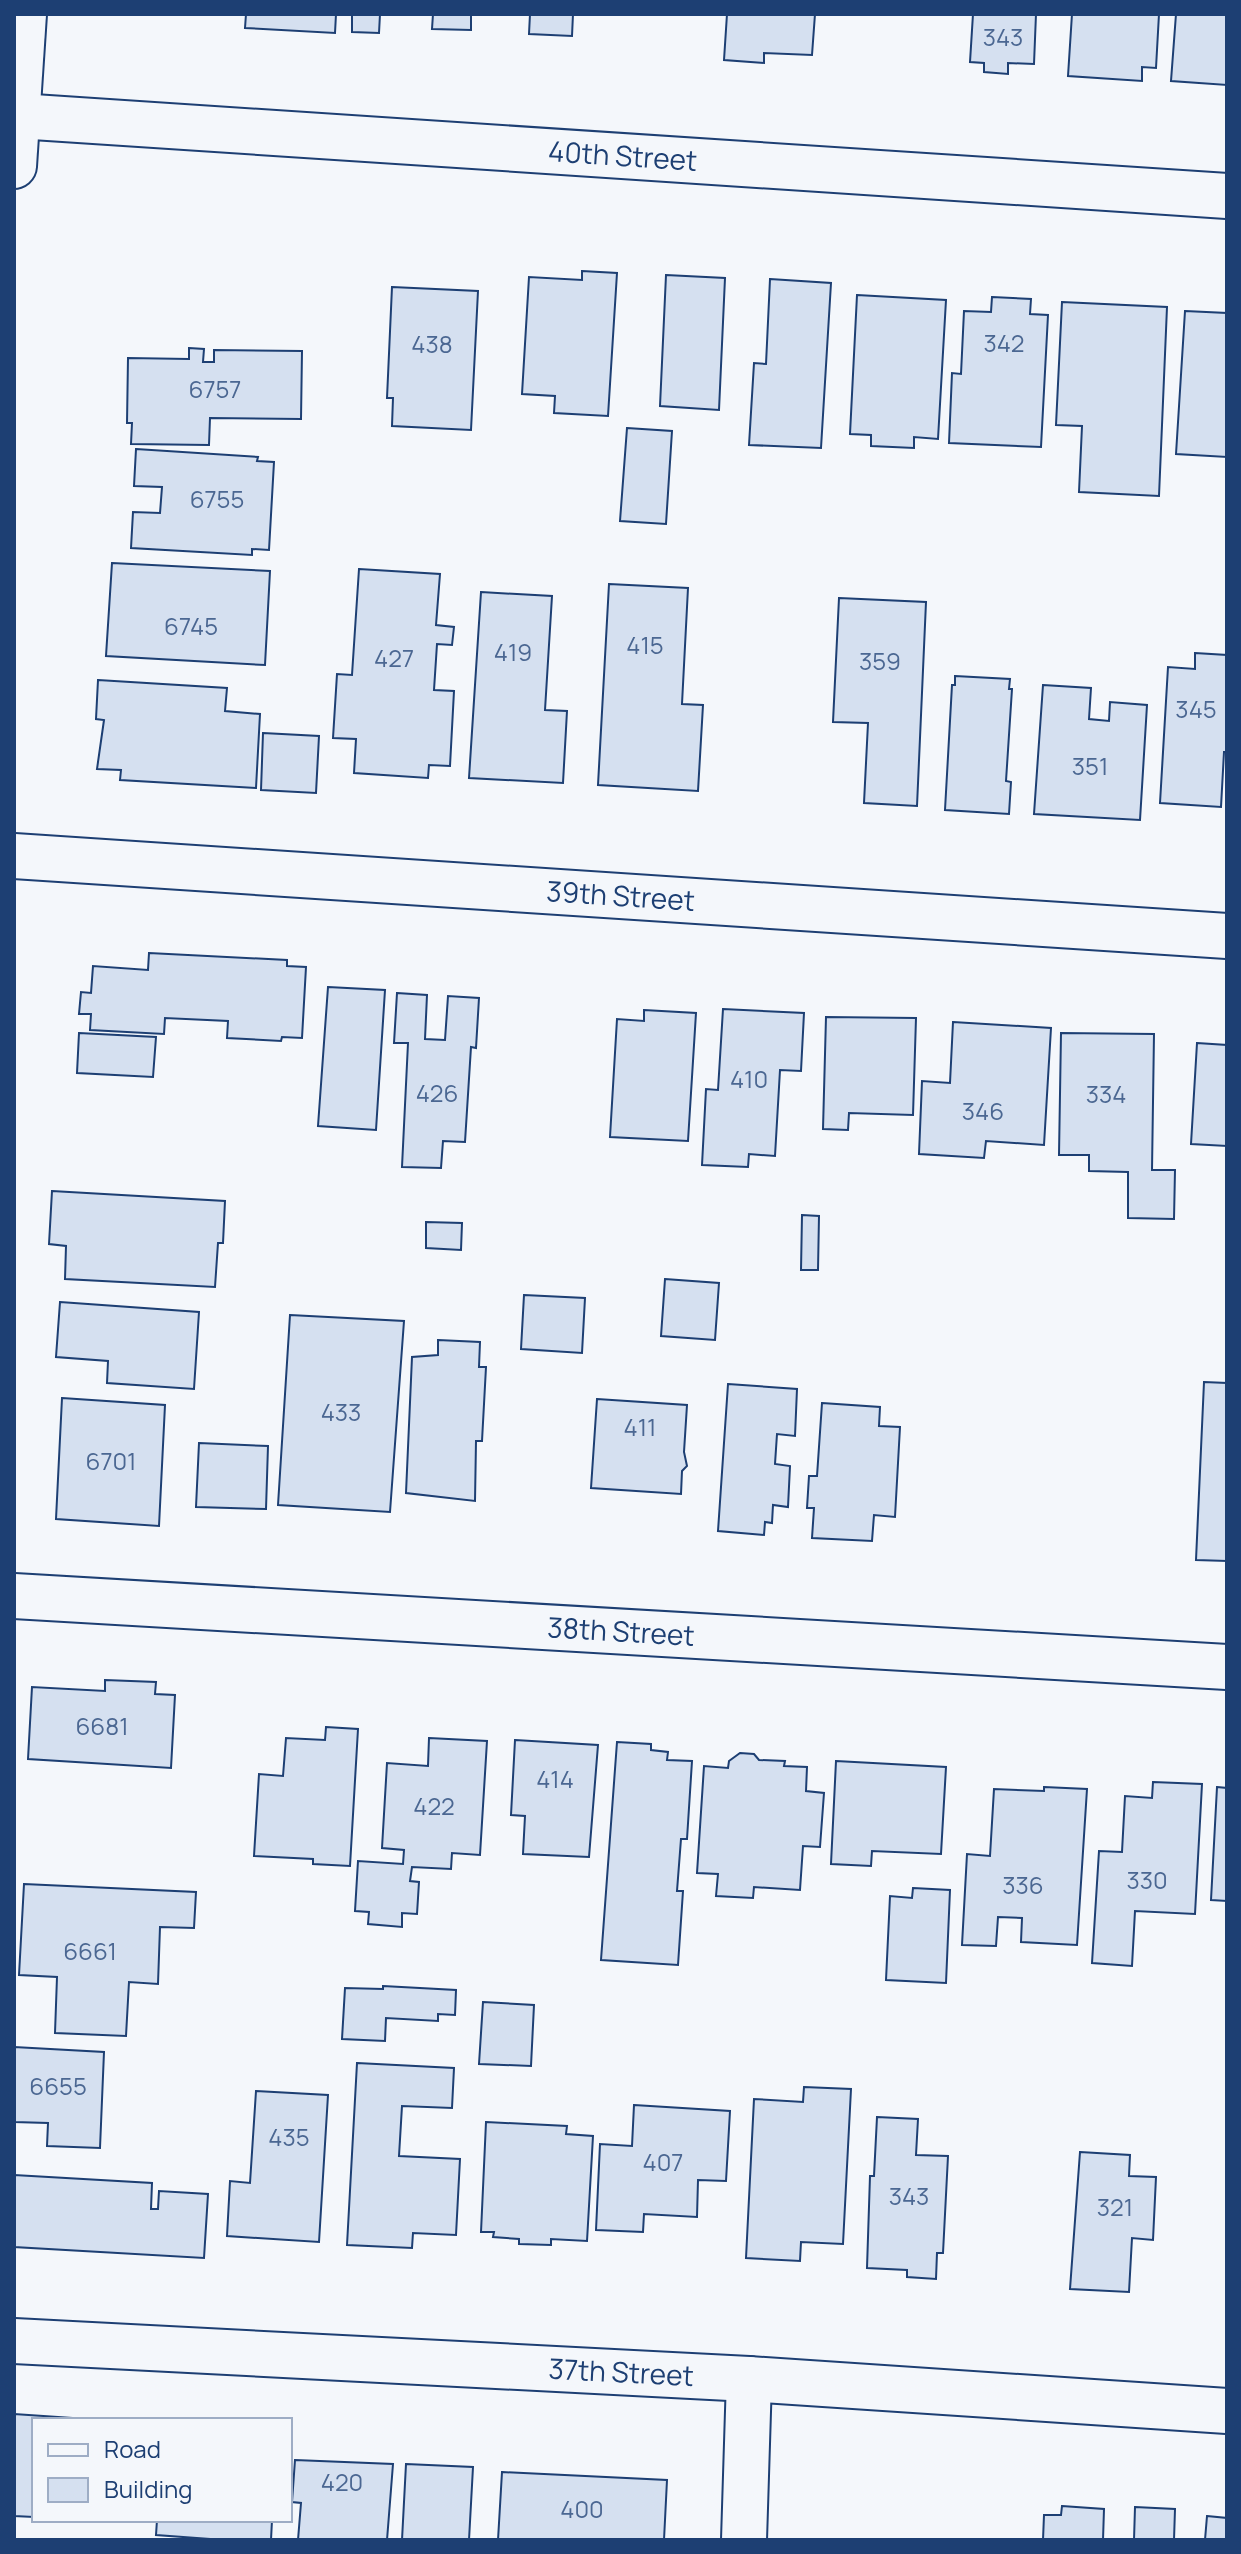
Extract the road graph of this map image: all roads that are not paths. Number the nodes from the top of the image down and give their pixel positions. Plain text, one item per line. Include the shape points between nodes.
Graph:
1 (24, 14) edge
2 (18, 116) junction
3 (14, 166) edge
4 (1227, 196) edge
5 (14, 856) edge
6 (1227, 936) edge
7 (14, 1596) edge
8 (1227, 1667) edge
9 (14, 2341) edge
10 (749, 2379) junction
11 (1227, 2411) edge
12 (744, 2540) edge

1 - 2 street
2 - 3 street
2 - 4 street, 40th Street
5 - 6 street, 39th Street
7 - 8 street, 38th Street
9 - 10 street, 37th Street
10 - 11 street, 37th Street
10 - 12 street

